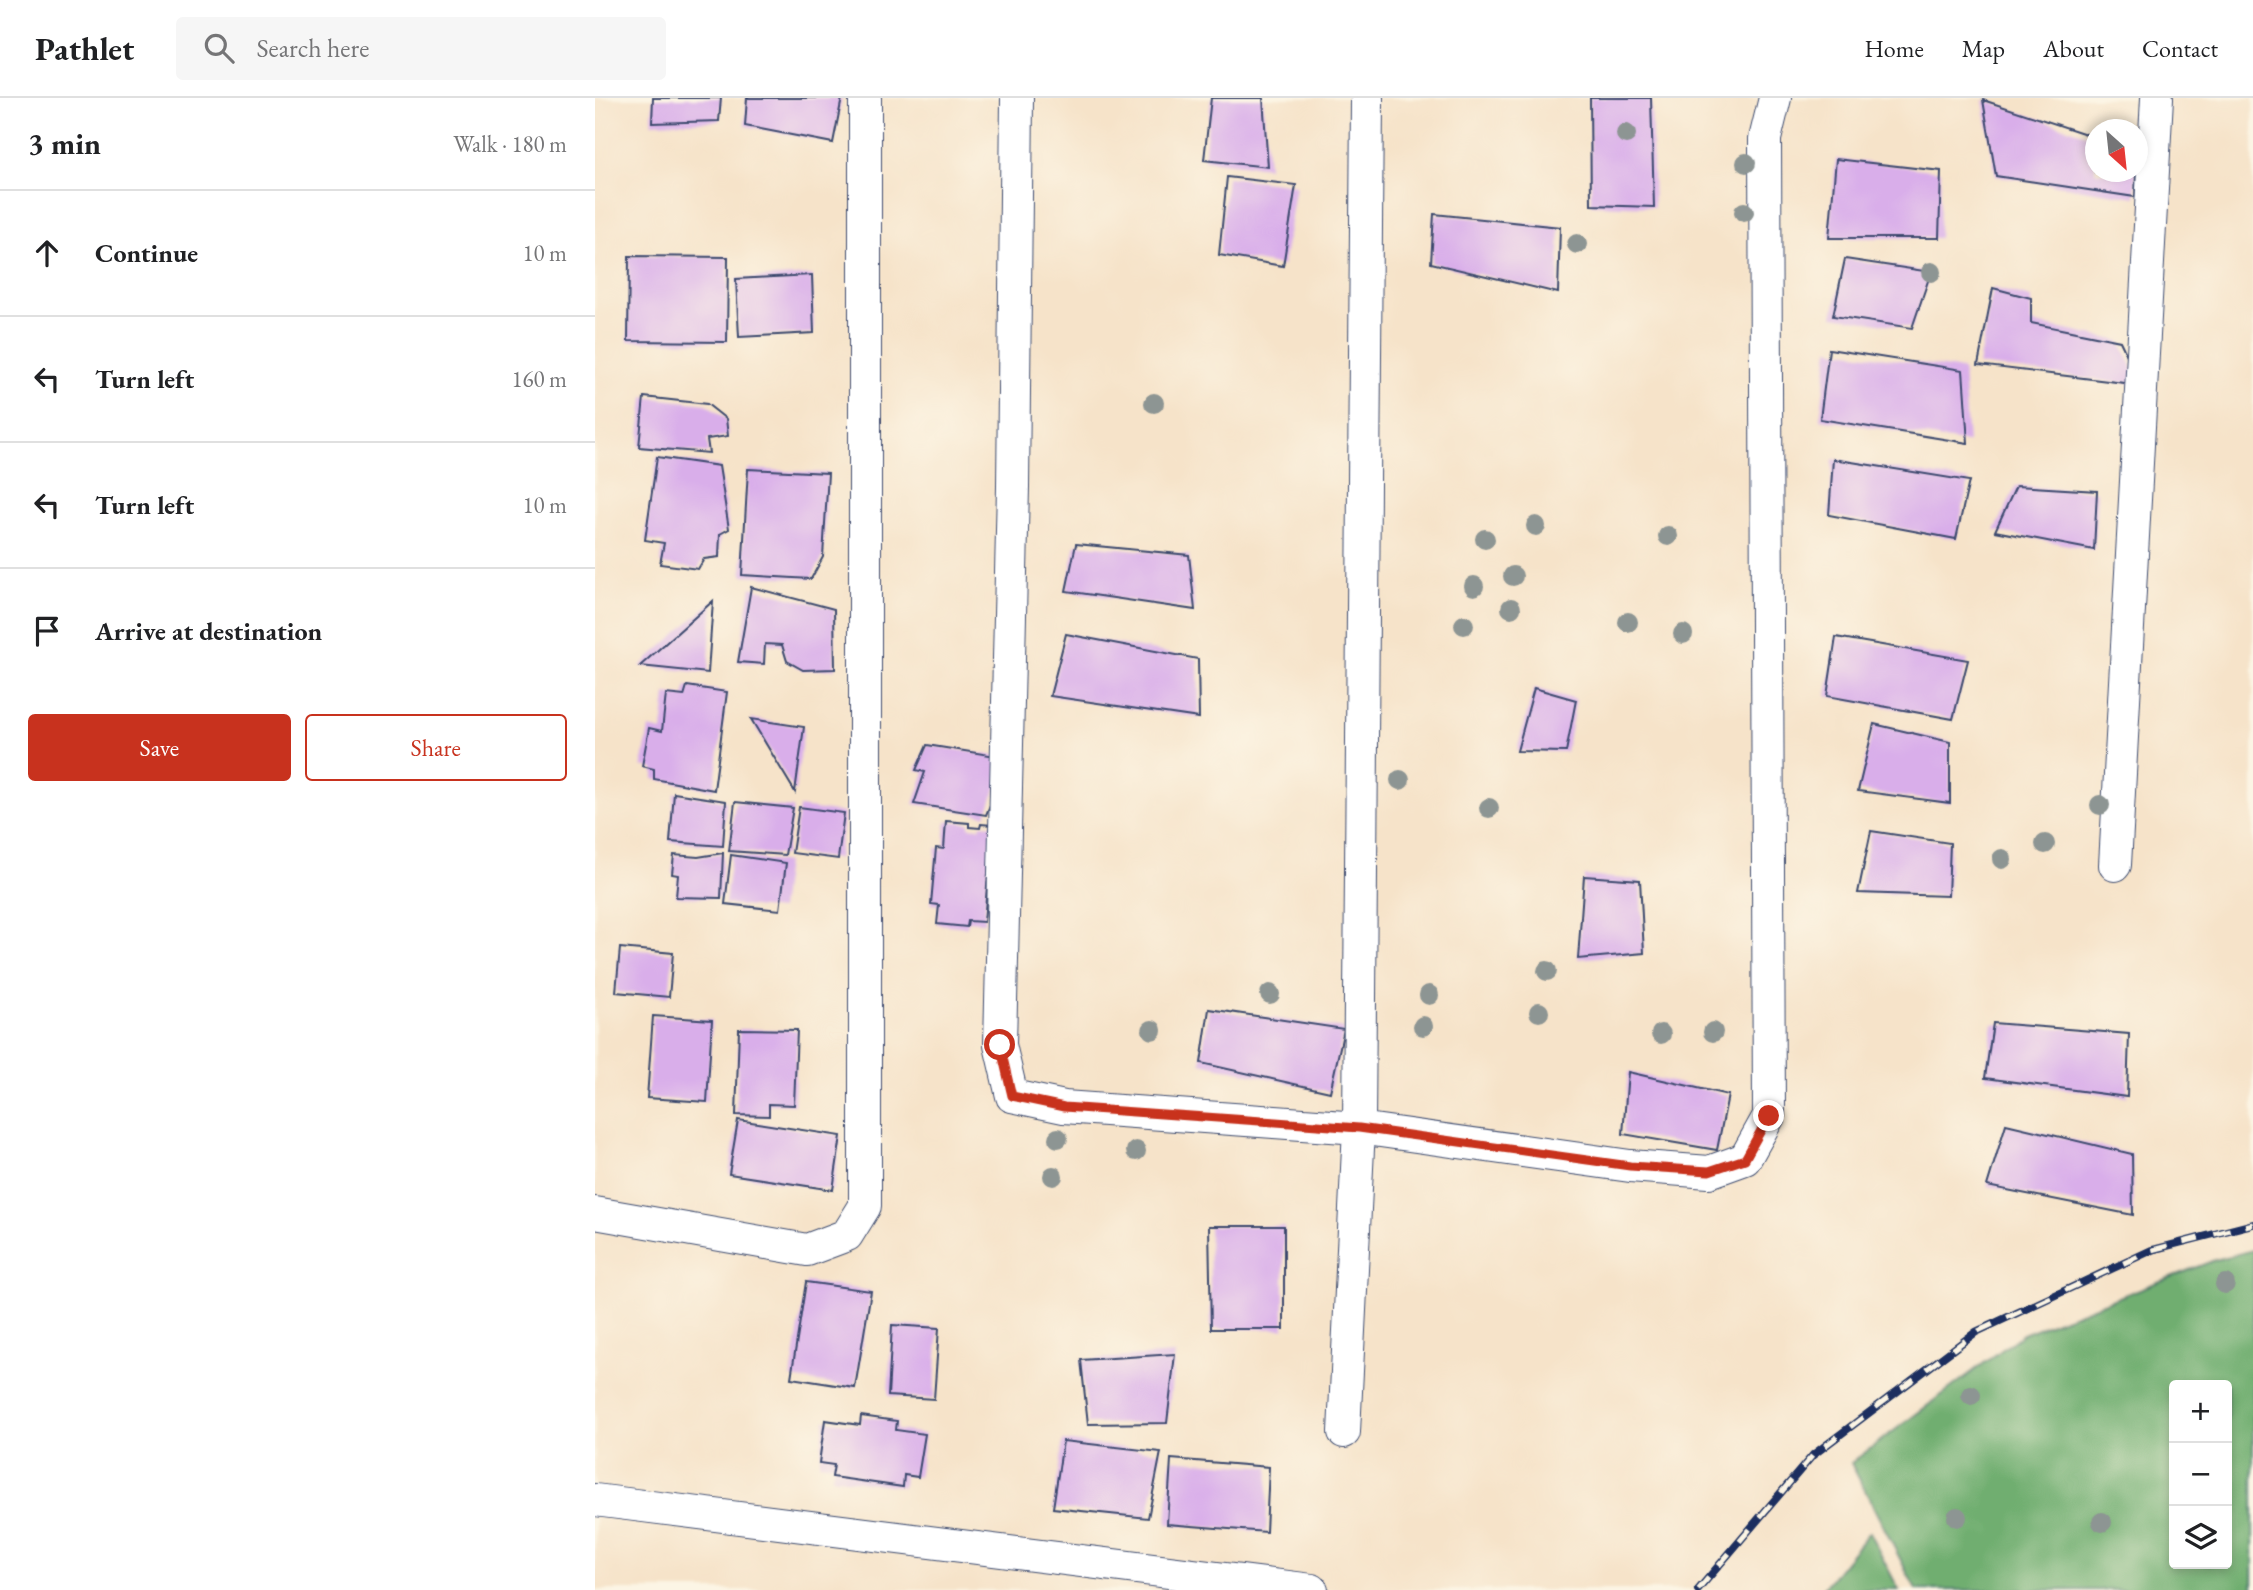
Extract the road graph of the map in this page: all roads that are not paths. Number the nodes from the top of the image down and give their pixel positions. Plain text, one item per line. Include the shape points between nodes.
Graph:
1 (865, 98) edge
2 (1017, 98) edge
3 (1367, 98) edge
4 (1775, 98) edge
5 (2157, 98) edge
6 (2115, 865) dead end
7 (1359, 1128) junction
8 (595, 1213) edge
9 (1345, 1432) dead end
10 (595, 1500) edge
11 (1312, 1590) edge

1 - 8 street via 865,1206 847,1235 807,1250
2 - 7 street via 1000,1045 1012,1096 1064,1107
3 - 7 street
4 - 7 street via 1765,139 1769,1116 1745,1159 1709,1171 1630,1166
5 - 6 street
7 - 9 street
10 - 11 street

